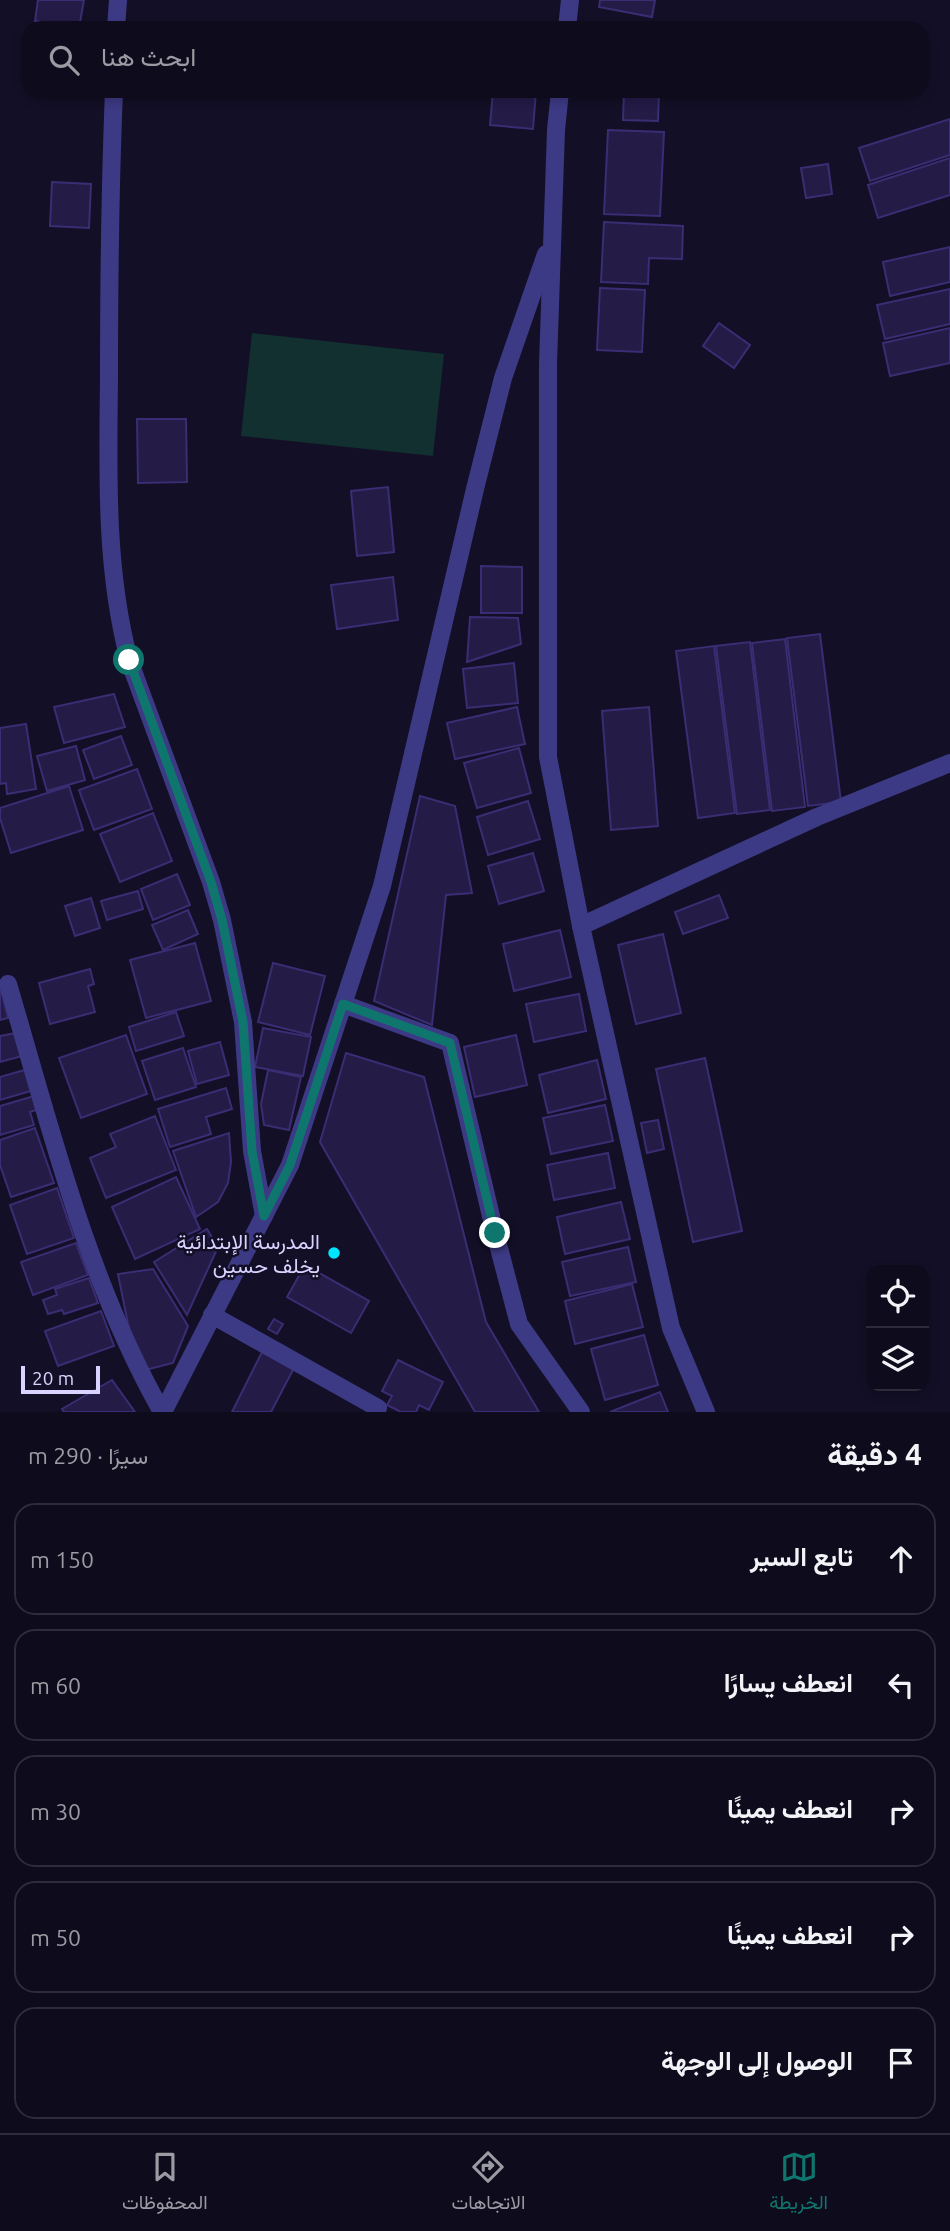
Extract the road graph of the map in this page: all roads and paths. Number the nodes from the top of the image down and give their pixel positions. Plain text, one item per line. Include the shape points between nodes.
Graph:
1 (118, 0) edge
2 (570, 0) edge
3 (116, 21) edge
4 (568, 21) edge
5 (114, 98) edge
6 (559, 98) edge
7 (552, 236) junction
8 (950, 762) edge
9 (581, 926) junction
10 (8, 984) dead end
11 (343, 1004) junction
12 (264, 1216) junction
13 (212, 1315) junction
14 (378, 1408) dead end
15 (162, 1412) edge
16 (581, 1412) edge
17 (706, 1412) edge

1 - 3 street
2 - 4 street
5 - 12 street via 108,497 114,583 129,660 222,920 243,1022 252,1151
6 - 7 street
7 - 9 street via 548,757
7 - 11 street via 503,378 382,886
8 - 9 street via 817,817
9 - 17 street via 671,1328
10 - 15 street via 91,1257 136,1366
11 - 12 street via 290,1165
11 - 16 street via 450,1043 519,1324
12 - 13 street
13 - 14 street
13 - 15 street

